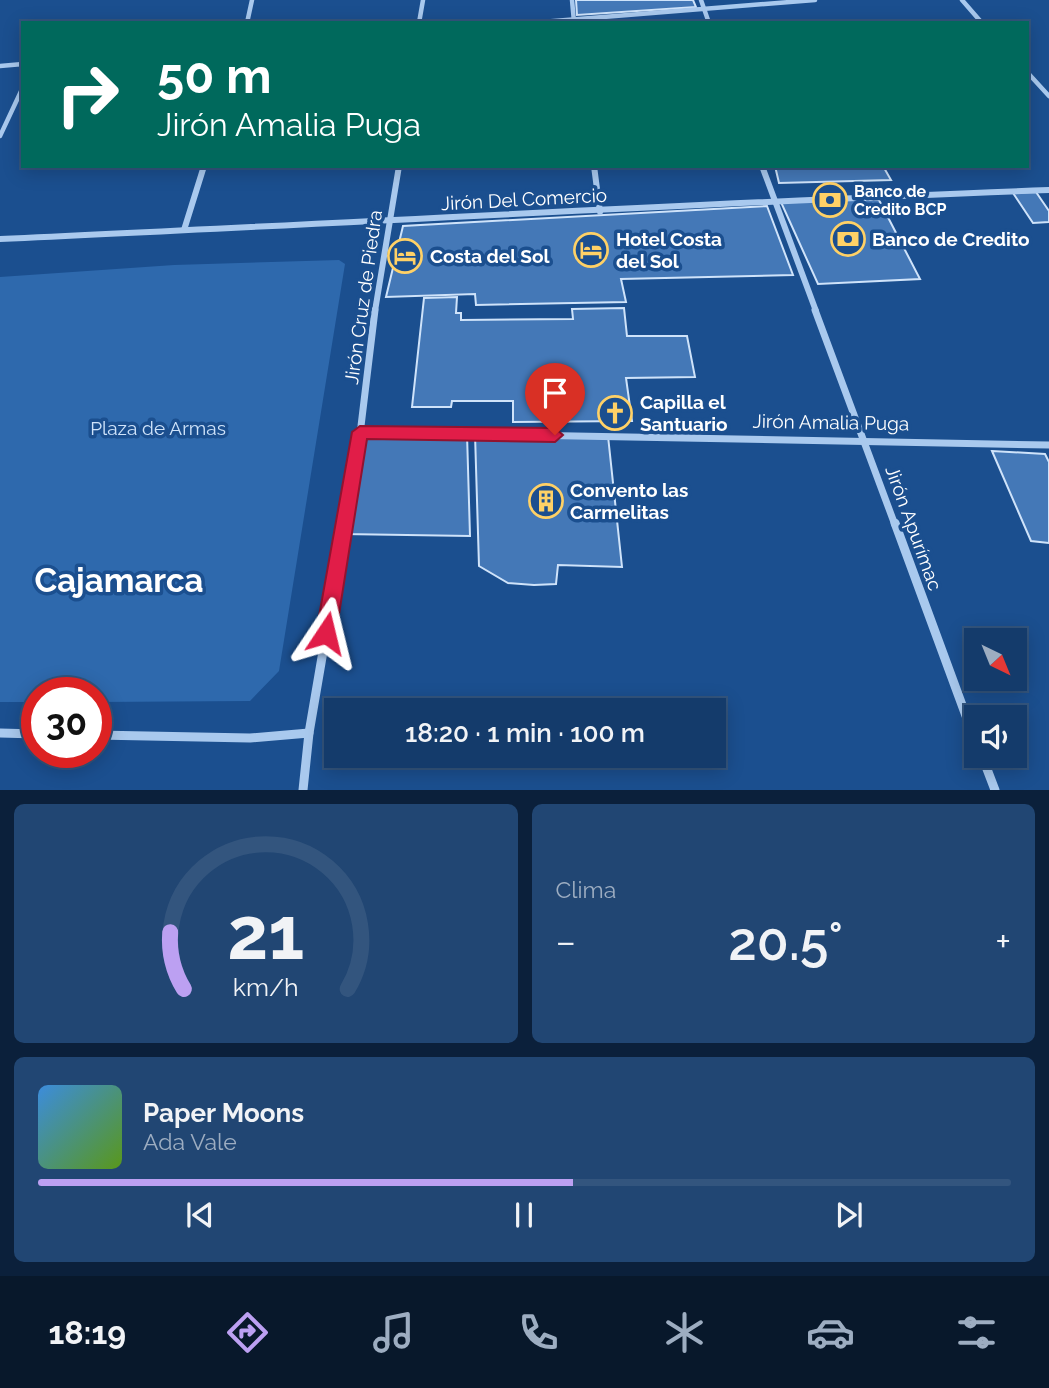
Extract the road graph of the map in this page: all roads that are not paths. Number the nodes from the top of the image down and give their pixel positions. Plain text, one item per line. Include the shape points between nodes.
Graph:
1 (252, 0) edge
2 (423, 0) edge
3 (572, 0) edge
4 (701, 0) edge
5 (815, 0) edge
6 (962, 0) edge
7 (704, 10) junction
8 (247, 21) edge
9 (419, 21) edge
10 (574, 21) edge
11 (708, 21) edge
12 (980, 21) edge
13 (21, 64) edge
14 (0, 66) edge
15 (1029, 74) edge
16 (21, 91) edge
17 (1049, 96) edge
18 (0, 136) edge
19 (203, 168) edge
20 (399, 168) edge
21 (594, 168) edge
22 (763, 168) edge
23 (1049, 190) edge
24 (774, 200) junction
25 (600, 212) junction
26 (390, 221) junction
27 (184, 230) junction
28 (0, 239) edge
29 (360, 432) junction
30 (863, 440) junction
31 (1049, 445) edge
32 (964, 711) edge
33 (0, 733) edge
34 (309, 733) junction
35 (21, 734) edge
36 (112, 735) edge
37 (987, 768) edge
38 (303, 789) edge
39 (995, 789) edge

1 - 8 street
2 - 9 street
3 - 10 street
4 - 7 street
5 - 7 street
6 - 12 street
7 - 10 street
7 - 11 street
13 - 14 street
15 - 17 street
16 - 18 street
19 - 27 street
20 - 26 street, Jirón Cruz de Piedra
21 - 25 street
22 - 24 street, Jirón Apurímac
23 - 24 street, Jirón Del Comercio
24 - 25 street, Jirón Del Comercio
24 - 30 street, Jirón Apurímac
25 - 26 street, Jirón Del Comercio
26 - 27 street, Jirón Del Comercio
26 - 29 street, Jirón Cruz de Piedra
27 - 28 street, Jirón Del Comercio
29 - 30 street, Jirón Amalia Puga
29 - 34 street, Jirón Cruz de Piedra
30 - 31 street, Jirón Amalia Puga
30 - 32 street, Jirón Apurímac
33 - 35 street
34 - 36 street via 250,738
34 - 38 street, Jirón Cruz de Piedra
37 - 39 street

